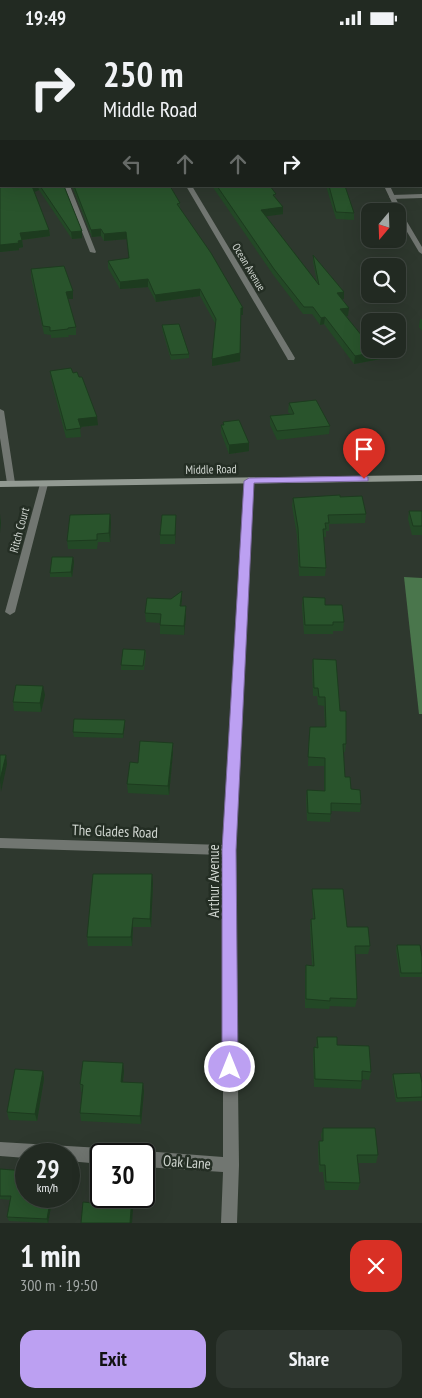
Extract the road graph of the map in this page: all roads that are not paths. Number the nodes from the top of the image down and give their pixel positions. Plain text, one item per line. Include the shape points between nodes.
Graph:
1 (67, 187) edge
2 (190, 187) edge
3 (387, 187) edge
4 (422, 196) edge
5 (392, 197) junction
6 (422, 251) edge
7 (93, 252) dead end
8 (291, 357) dead end
9 (0, 411) edge
10 (422, 478) edge
11 (249, 481) junction
12 (11, 483) junction
13 (0, 484) edge
14 (44, 484) junction
15 (10, 612) dead end
16 (0, 843) edge
17 (229, 850) junction
18 (0, 1149) edge
19 (90, 1155) edge
20 (155, 1160) edge
21 (231, 1165) junction
22 (228, 1223) edge

1 - 7 street
2 - 8 street, Ocean Avenue
3 - 5 street
4 - 5 street
5 - 6 street
9 - 12 street
10 - 11 main road, Middle Road
11 - 14 main road, Middle Road
11 - 17 street, Arthur Avenue
12 - 13 main road, Middle Road
12 - 14 main road, Middle Road
14 - 15 street, Ritch Court
16 - 17 street, The Glades Road
17 - 21 street, Arthur Avenue
18 - 19 street
20 - 21 street, Oak Lane
21 - 22 street, Arthur Avenue

